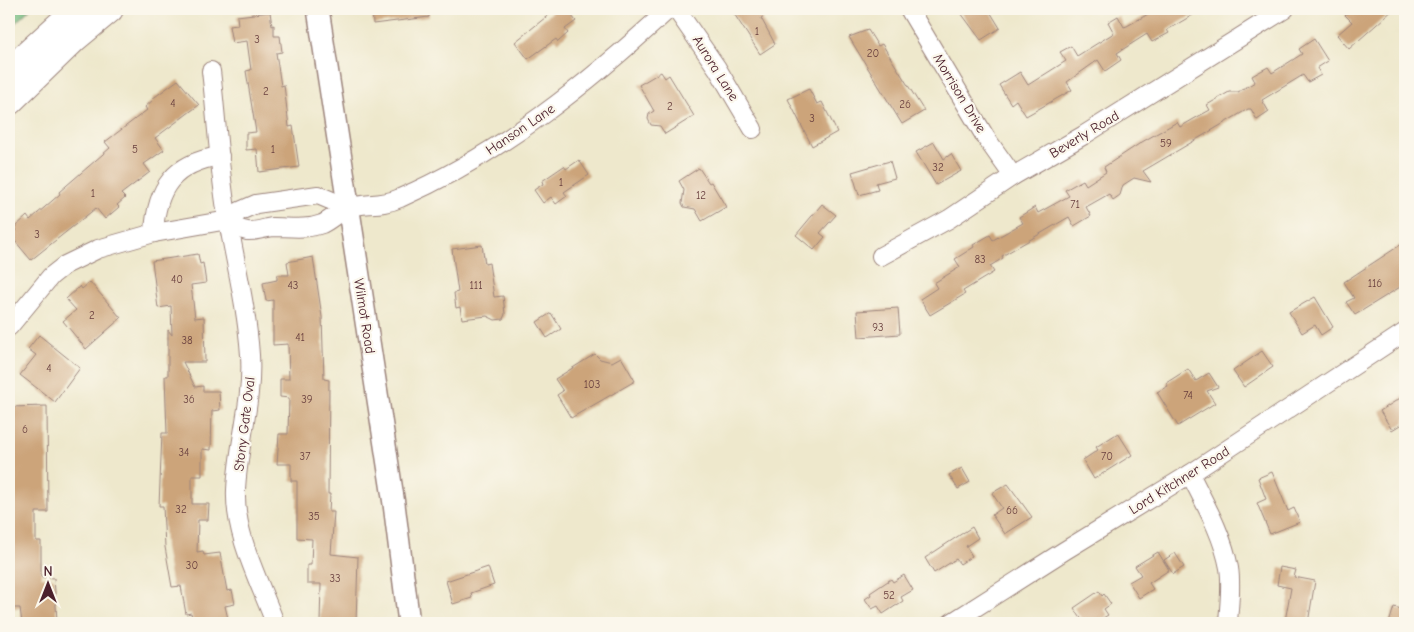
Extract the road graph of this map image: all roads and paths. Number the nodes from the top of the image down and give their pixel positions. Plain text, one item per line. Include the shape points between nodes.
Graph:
1 (78, 9) edge
2 (109, 9) edge
3 (318, 9) edge
4 (669, 9) edge
5 (676, 9) edge
6 (909, 9) edge
7 (1285, 9) edge
8 (211, 71) dead end
9 (9, 72) edge
10 (9, 101) edge
11 (753, 129) dead end
12 (220, 156) junction
13 (1013, 176) junction
14 (348, 208) junction
15 (228, 220) junction
16 (154, 233) junction
17 (881, 256) dead end
18 (9, 327) edge
19 (1405, 332) edge
20 (1190, 474) junction
21 (275, 623) edge
22 (409, 623) edge
23 (950, 623) edge
24 (1228, 623) edge

1 - 9 highway
2 - 10 highway
3 - 14 street, Wilmot Road
4 - 14 street, Hanson Lane via 596,74 476,158 399,198 381,205
5 - 11 street, Aurora Lane via 717,68
6 - 13 street, Morrison Drive via 986,138
7 - 13 street, Beverly Road
8 - 12 street, Stony Gate Oval
12 - 15 street, Stony Gate Oval
12 - 16 street via 198,161 171,178 155,211
13 - 17 street, Beverly Road via 949,219
14 - 15 street via 318,195 256,204
14 - 15 street via 322,224 295,228 247,231
14 - 22 street, Wilmot Road
15 - 16 street
15 - 21 street, Stony Gate Oval via 251,374 239,456 237,509 246,545
16 - 18 street via 98,249 65,265 39,289
19 - 20 street, Lord Kitchner Road
20 - 23 street, Lord Kitchner Road
20 - 24 street via 1213,520 1229,569

